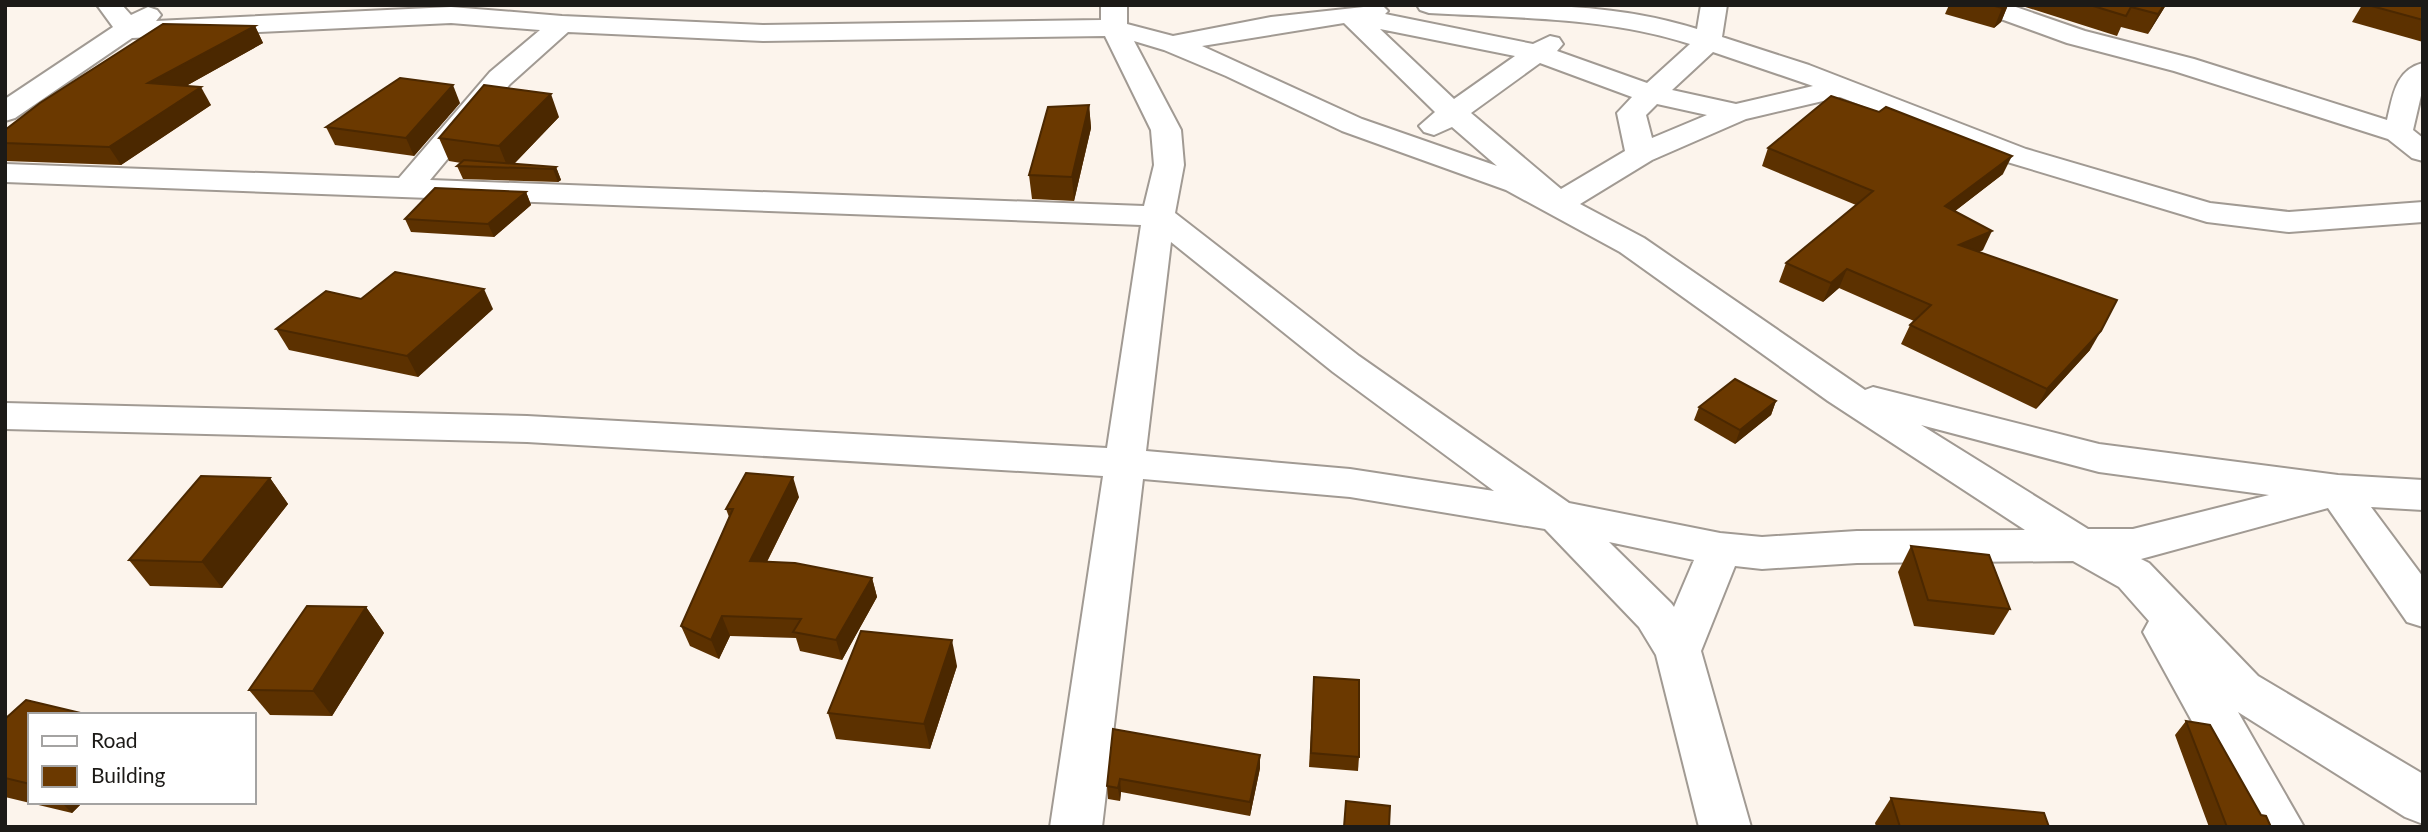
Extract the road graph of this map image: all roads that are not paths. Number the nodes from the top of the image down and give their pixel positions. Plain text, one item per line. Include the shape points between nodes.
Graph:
1 (109, 5) edge
2 (162, 5) edge
3 (1419, 5) edge
4 (1429, 5) edge
5 (1627, 5) edge
6 (1714, 5) edge
7 (1985, 5) edge
8 (454, 10) edge
9 (1351, 15) junction
10 (1600, 16) junction
11 (1114, 17) edge
12 (562, 24) junction
13 (129, 30) junction
14 (1709, 42) junction
15 (1172, 44) junction
16 (1535, 52) junction
17 (2423, 71) edge
18 (1842, 88) junction
19 (1650, 94) junction
20 (5, 112) edge
21 (1453, 113) junction
22 (1736, 113) junction
23 (2398, 133) junction
24 (1408, 144) junction
25 (2423, 152) edge
26 (1641, 154) junction
27 (5, 173) edge
28 (407, 188) junction
29 (1559, 203) junction
30 (2423, 212) edge
31 (1158, 216) junction
32 (1841, 392) junction
33 (5, 416) edge
34 (1125, 463) junction
35 (2338, 490) junction
36 (2423, 495) edge
37 (1557, 516) junction
38 (2082, 547) junction
39 (1720, 549) junction
40 (2134, 575) junction
41 (2423, 610) edge
42 (1678, 651) junction
43 (2423, 801) edge
44 (1076, 827) edge
45 (1725, 827) edge
46 (2278, 827) edge

1 - 13 street
2 - 13 street
3 - 9 street
4 - 10 street
5 - 10 street
6 - 14 street
7 - 23 street via 2076,37 2184,65
8 - 12 street
8 - 13 street
9 - 15 street
9 - 16 street
9 - 21 street
10 - 14 street via 1658,25
10 - 16 street
11 - 12 street via 762,33
11 - 15 street
11 - 31 street via 1166,131 1169,165
12 - 28 street via 500,78
13 - 20 street
14 - 18 street
14 - 19 street
15 - 24 street via 1352,125
16 - 19 street
16 - 21 street
17 - 23 street via 2410,82
18 - 22 street
18 - 30 street via 2015,155 2207,212 2289,222
19 - 22 street
19 - 26 street via 1631,113
21 - 24 street
21 - 29 street
22 - 26 street
23 - 25 street
24 - 29 street
26 - 29 street
27 - 28 street
28 - 31 street
29 - 32 street via 1632,245
31 - 34 street
31 - 37 street via 1346,363
32 - 35 street via 2099,458
32 - 38 street
33 - 34 street via 527,429
34 - 37 street via 1350,483
34 - 44 street
35 - 36 street
35 - 38 street via 2133,545
35 - 41 street
37 - 39 street
37 - 42 street via 1655,615
38 - 39 street via 1857,547 1762,553
38 - 40 street
39 - 42 street
40 - 43 street via 2241,690
40 - 46 street
42 - 45 street

